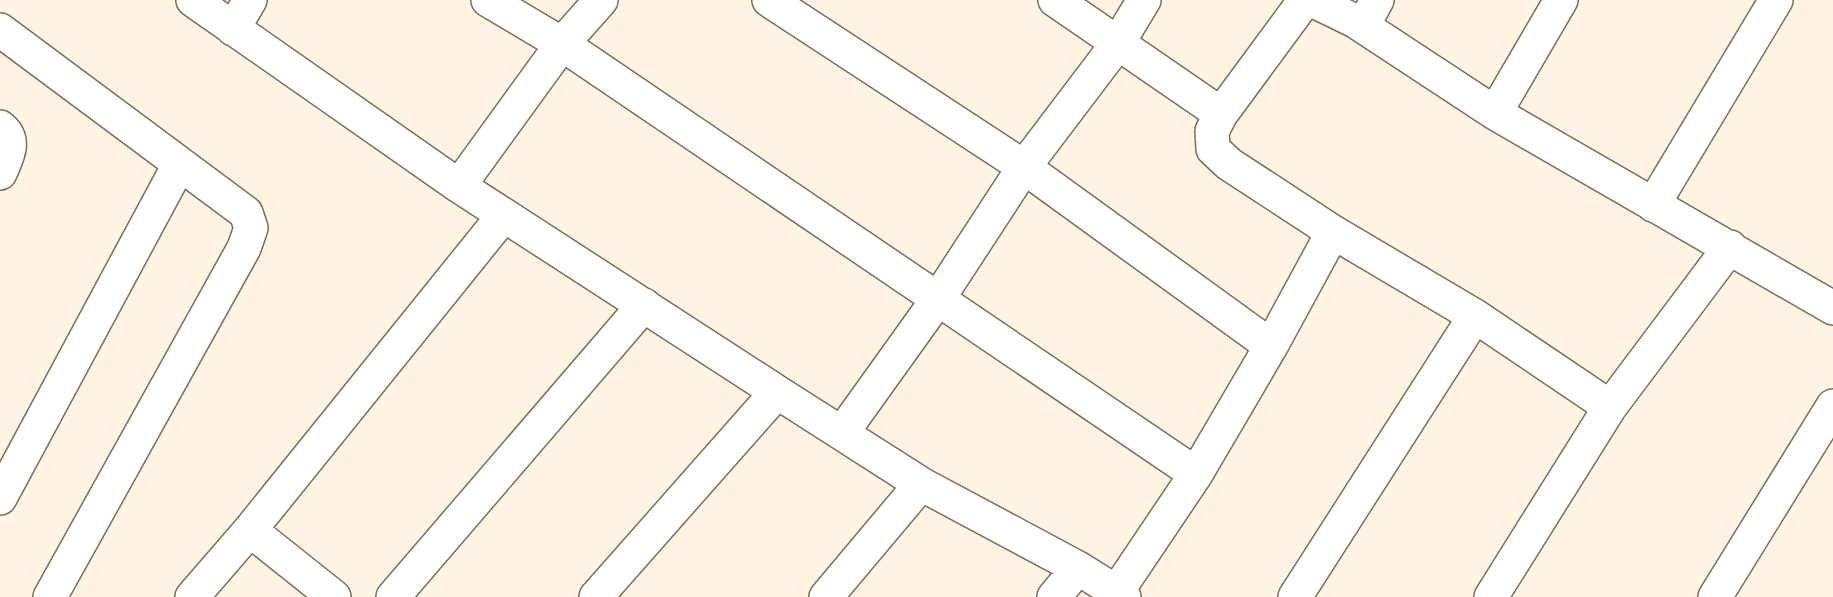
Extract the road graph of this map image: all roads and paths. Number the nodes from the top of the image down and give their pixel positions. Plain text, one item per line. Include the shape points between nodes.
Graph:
1 (193, 0) edge
2 (250, 0) edge
3 (488, 0) edge
4 (601, 0) edge
5 (769, 0) edge
6 (1055, 0) edge
7 (1144, 0) edge
8 (1305, 0) edge
9 (1312, 0) edge
10 (1561, 0) edge
11 (1776, 0) edge
12 (1370, 13) edge
13 (233, 29) junction
14 (0, 30) edge
15 (1118, 43) junction
16 (562, 44) junction
17 (1495, 113) junction
18 (1221, 114) junction
19 (0, 127) edge
20 (179, 165) junction
21 (1024, 168) junction
22 (0, 173) edge
23 (459, 186) junction
24 (1653, 205) junction
25 (504, 215) junction
26 (1333, 232) junction
27 (1730, 247) junction
28 (938, 299) junction
29 (644, 305) junction
30 (1833, 308) edge
31 (1475, 316) junction
32 (1271, 346) junction
33 (777, 392) junction
34 (1833, 406) edge
35 (1610, 407) junction
36 (842, 433) junction
37 (1196, 474) junction
38 (921, 484) junction
39 (0, 498) edge
40 (250, 530) junction
41 (1078, 568) junction
42 (1120, 595) edge
43 (50, 597) edge
44 (192, 597) edge
45 (334, 597) edge
46 (393, 597) edge
47 (596, 597) edge
48 (826, 597) edge
49 (1054, 597) edge
50 (1295, 597) edge
51 (1491, 597) edge
52 (1715, 597) edge

1 - 13 street
2 - 13 street
3 - 16 street
4 - 16 street
5 - 21 street
6 - 15 street
7 - 15 street
8 - 18 street
9 - 12 street
10 - 17 street
11 - 24 street
12 - 17 street
13 - 23 street
14 - 20 street
15 - 18 street
15 - 21 street
16 - 23 street
16 - 28 street
17 - 24 street
18 - 26 street via 1212,131 1213,149 1229,164
19 - 22 street via 10,140
20 - 39 street
20 - 43 street via 246,213 251,228 244,248
21 - 28 street
21 - 32 street
23 - 25 street
24 - 27 street
25 - 29 street
25 - 40 street
26 - 31 street
26 - 32 street
27 - 30 street
27 - 35 street
28 - 36 street
28 - 37 street
29 - 33 street
29 - 46 street
31 - 35 street
31 - 50 street
32 - 37 street
33 - 36 street
33 - 47 street
34 - 52 street
35 - 51 street
36 - 38 street
37 - 42 street
38 - 41 street
38 - 48 street
40 - 44 street
40 - 45 street
41 - 42 street
41 - 49 street

